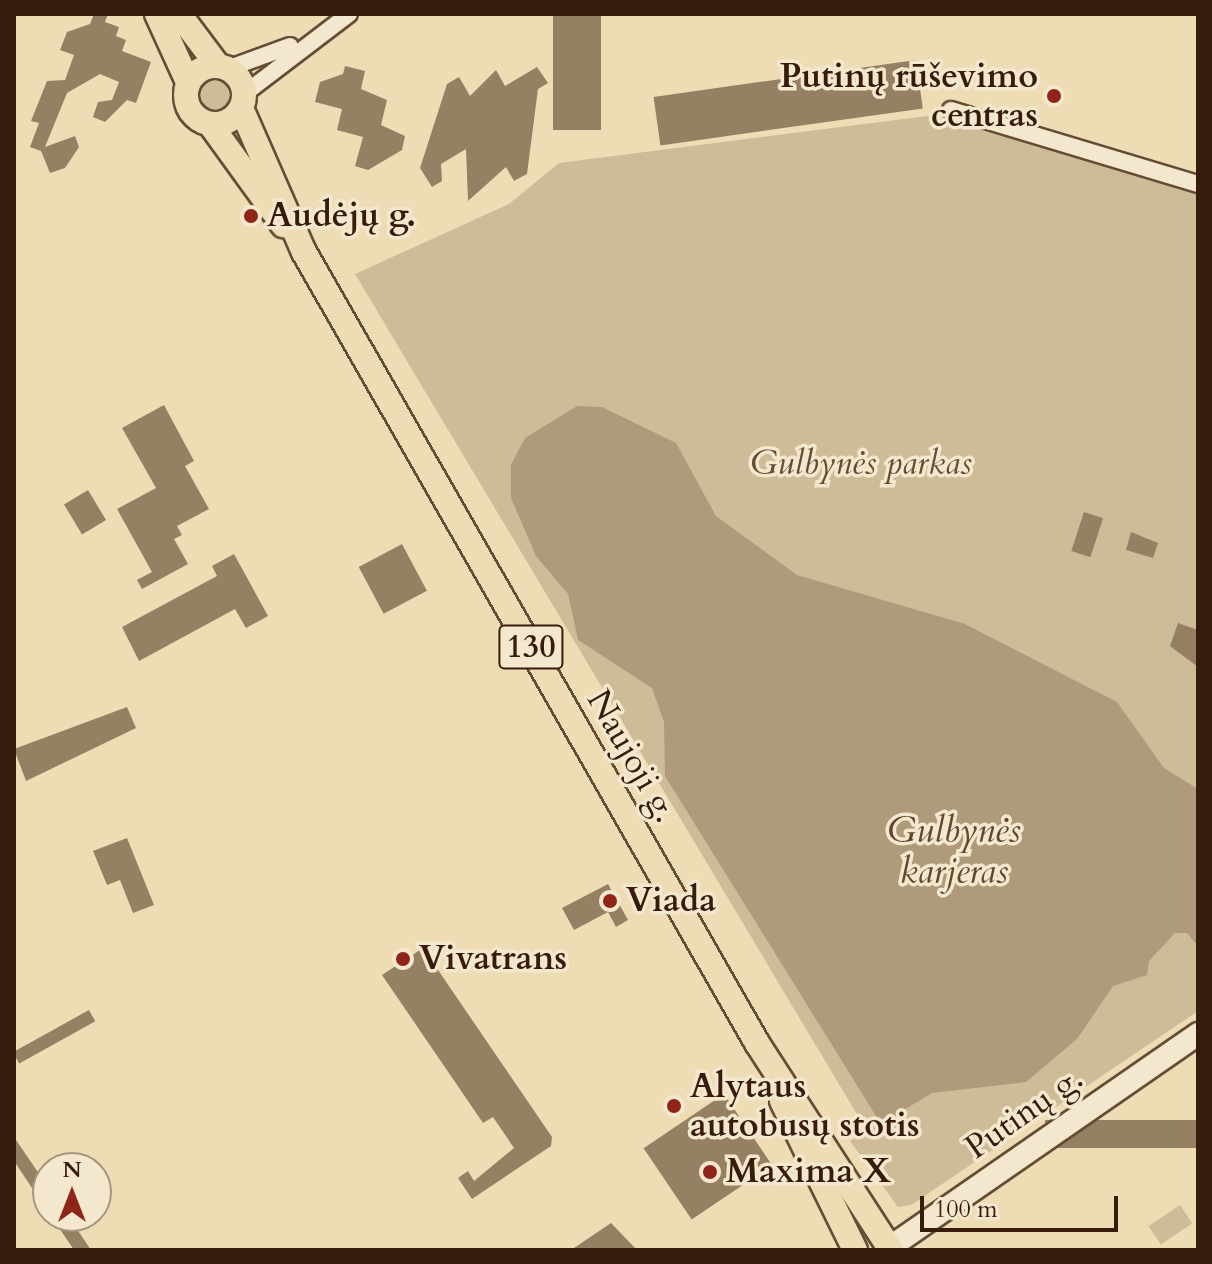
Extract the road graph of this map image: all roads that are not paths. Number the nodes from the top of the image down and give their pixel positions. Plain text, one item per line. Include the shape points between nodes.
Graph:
1 (157, 14) edge
2 (179, 14) edge
3 (349, 14) edge
4 (328, 27) junction
5 (222, 68) junction
6 (188, 82) junction
7 (243, 101) junction
8 (951, 110) dead end
9 (210, 124) junction
10 (1198, 184) edge
11 (304, 252) junction
12 (1198, 1034) edge
13 (757, 1043) junction
14 (889, 1249) edge
15 (855, 1250) edge

1 - 6 main road, 130
2 - 5 main road, 130
3 - 4 street
4 - 5 street
4 - 7 street
5 - 6 main road
5 - 7 main road, 130
6 - 9 main road, 130 via 188,108
7 - 9 main road via 228,121
7 - 11 main road, Naujoji g. / 130
8 - 10 street
9 - 11 main road, Naujoji g. / 130
11 - 13 main road, Naujoji g. / 130
12 - 14 main road, Putinų g.
13 - 14 main road, Naujoji g. / 130
13 - 15 main road, Naujoji g.

